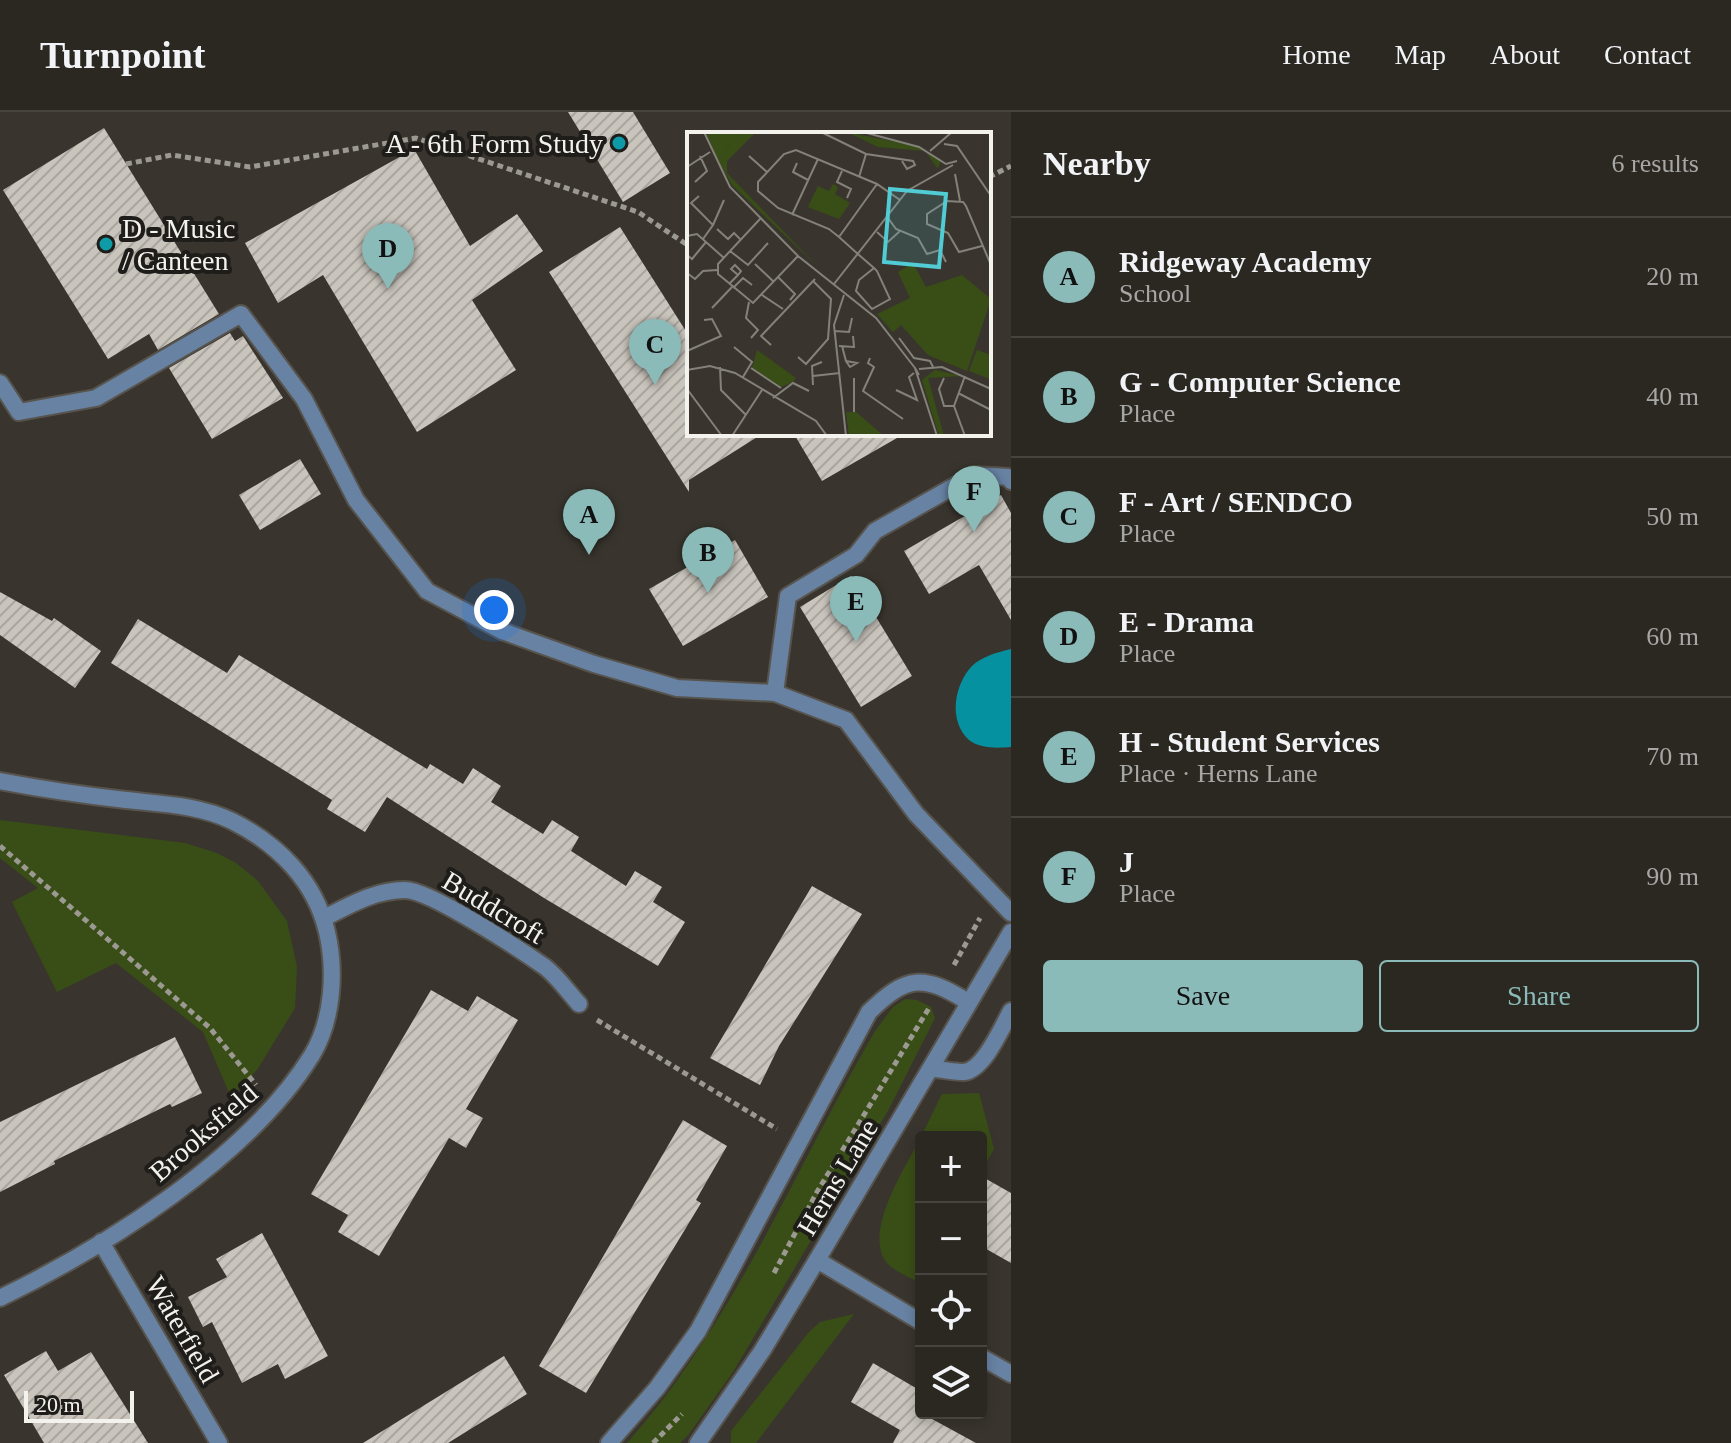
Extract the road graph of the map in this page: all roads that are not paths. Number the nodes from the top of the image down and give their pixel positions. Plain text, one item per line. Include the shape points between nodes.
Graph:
1 (0, 383) edge
2 (1011, 481) edge
3 (775, 693) junction
4 (0, 781) edge
5 (1011, 913) edge
6 (324, 918) junction
7 (1011, 932) edge
8 (968, 1002) junction
9 (579, 1004) road end
10 (1011, 1011) edge
11 (931, 1069) junction
12 (101, 1242) junction
13 (817, 1260) junction
14 (0, 1298) edge
15 (915, 1318) edge
16 (987, 1360) edge
17 (1011, 1374) edge
18 (700, 1442) edge
19 (219, 1443) edge
20 (609, 1443) edge

1 - 3 street via 19,412 96,398 241,314 304,399 356,500 427,591 502,631 594,664 677,688
2 - 3 street via 974,475 875,531 856,555 788,596
3 - 5 street via 846,720 916,814
4 - 6 street, Brooksfield via 198,809 230,821 260,837 293,865
6 - 9 street, Buddcroft via 384,892 408,890 431,896 547,969
6 - 12 street, Brooksfield via 333,984 313,1053 274,1108 161,1204
7 - 8 street, Herns Lane
8 - 11 street, Herns Lane
8 - 20 street via 942,986 918,980 889,993 869,1012 698,1331
10 - 11 street via 975,1068
11 - 13 street, Herns Lane
12 - 14 street, Brooksfield
12 - 19 street, Waterfield
13 - 15 street
13 - 18 street, Herns Lane
16 - 17 street

